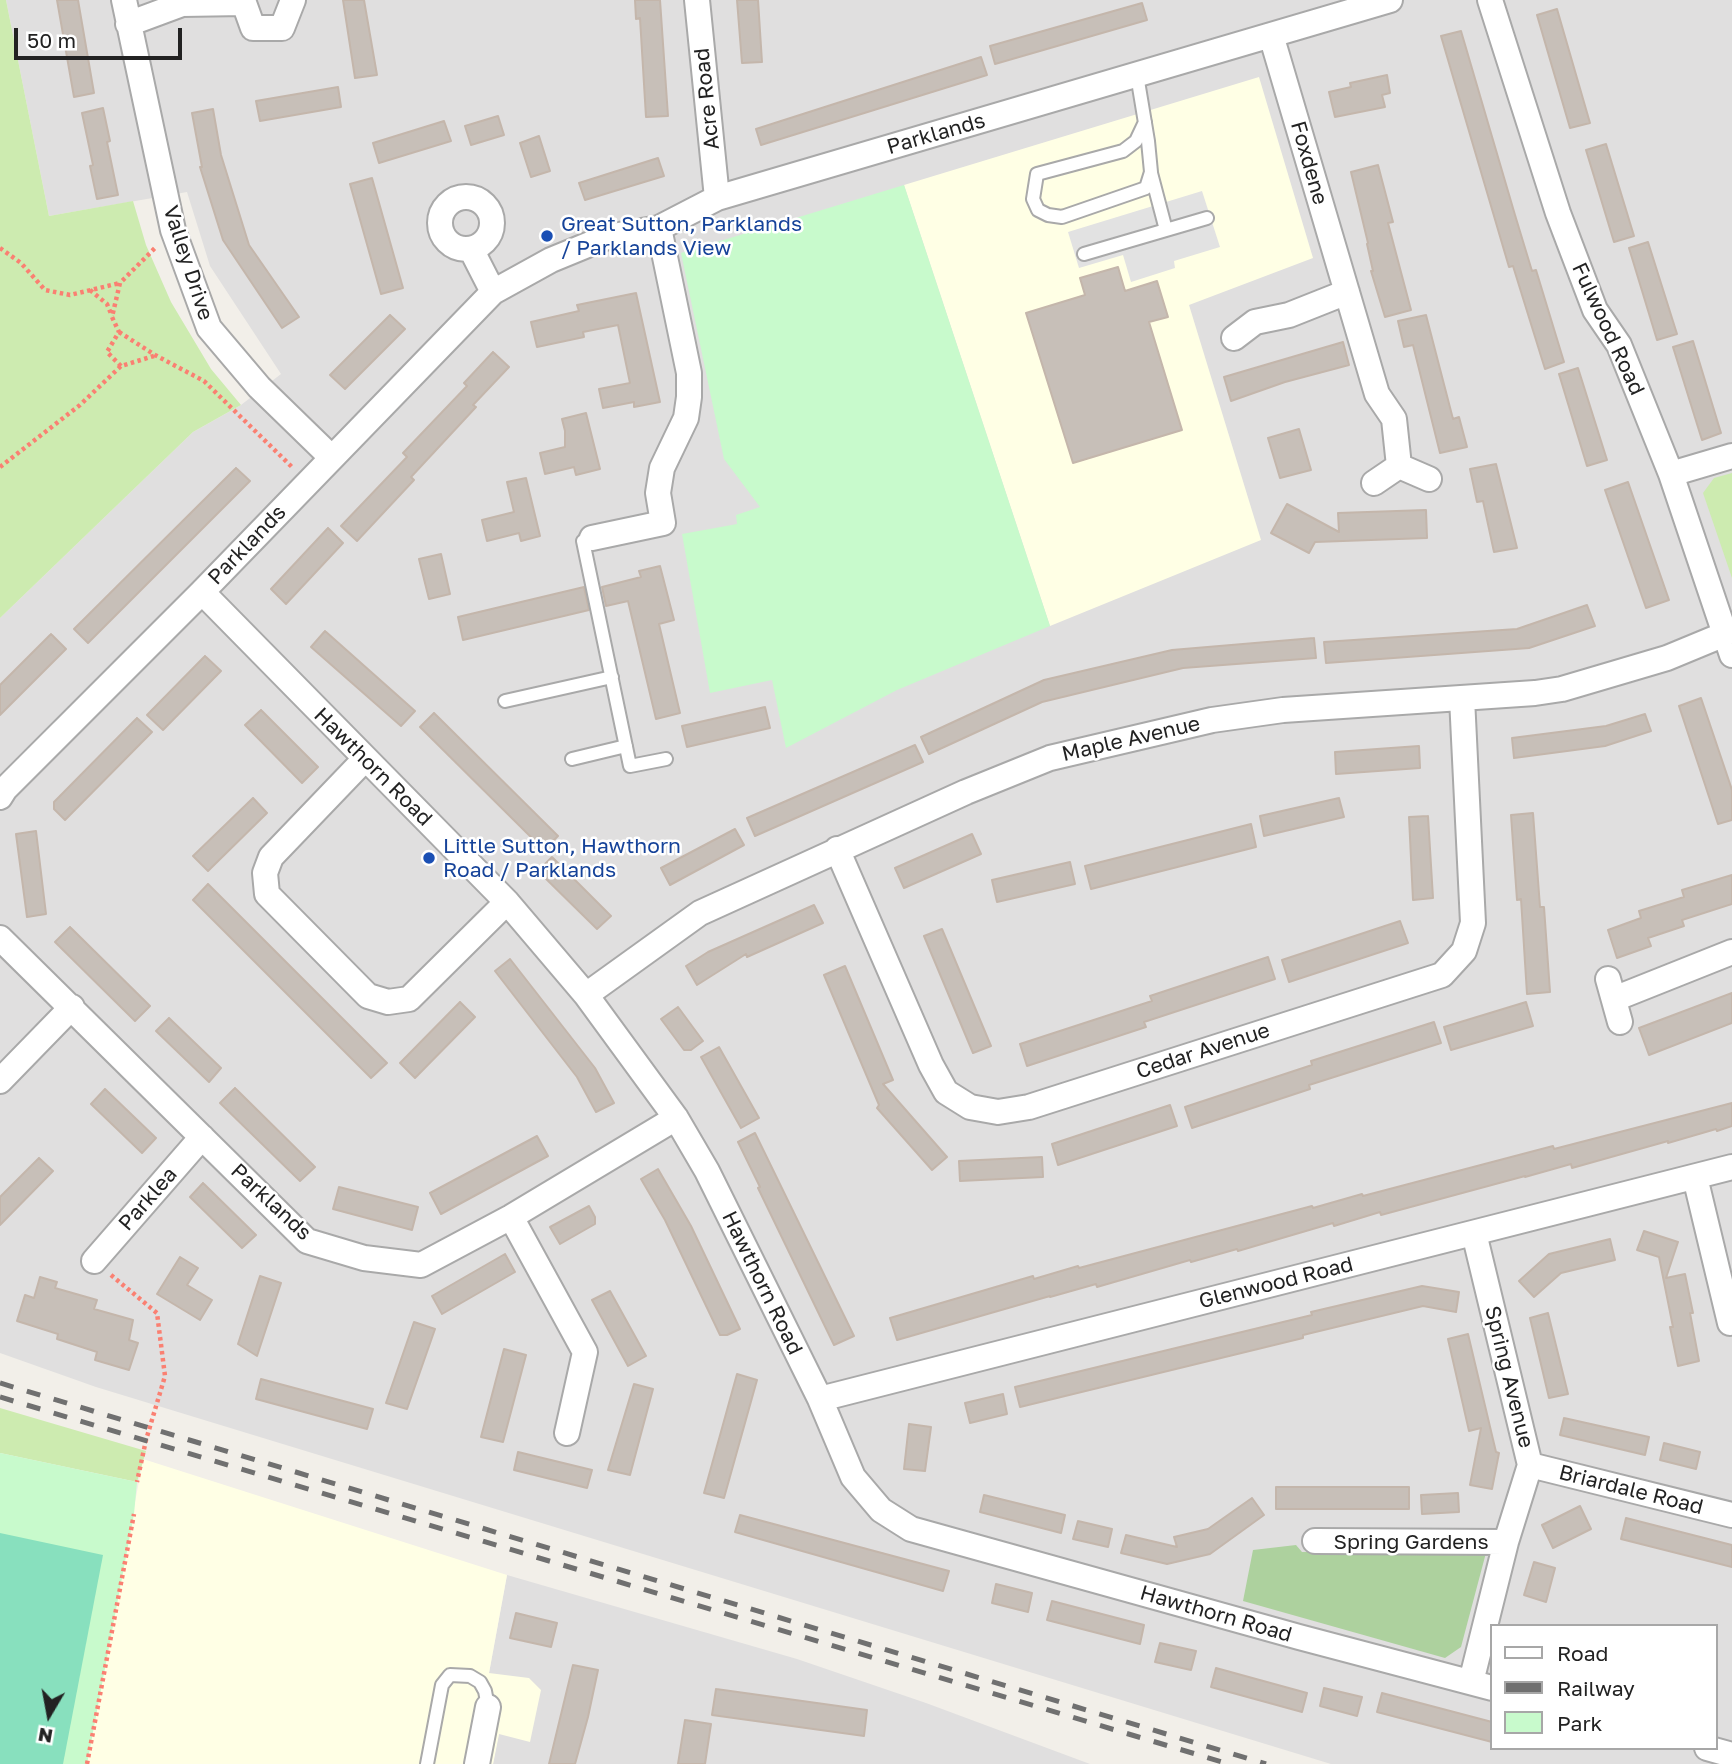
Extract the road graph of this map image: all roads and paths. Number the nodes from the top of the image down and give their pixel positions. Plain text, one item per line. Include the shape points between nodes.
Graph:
1 (293, 0) edge
2 (697, 0) edge
3 (1390, 0) edge
4 (1490, 0) edge
5 (245, 1) edge
6 (126, 12) edge
7 (1271, 35) junction
8 (1137, 75) junction
9 (1145, 122) junction
10 (1151, 172) junction
11 (717, 198) junction
12 (1206, 218) dead end
13 (659, 228) junction
14 (173, 230) junction
15 (1166, 230) junction
16 (0, 248) edge
17 (471, 249) dead end
18 (1084, 254) dead end
19 (120, 283) junction
20 (90, 290) junction
21 (493, 292) junction
22 (1347, 292) junction
23 (112, 317) junction
24 (119, 331) junction
25 (1234, 338) dead end
26 (155, 355) junction
27 (121, 366) junction
28 (1732, 456) edge
29 (331, 457) junction
30 (1399, 466) junction
31 (0, 467) edge
32 (1671, 474) junction
33 (1429, 479) dead end
34 (307, 482) junction
35 (1374, 483) dead end
36 (592, 538) joint
37 (202, 592) junction
38 (1728, 644) edge
39 (612, 677) junction
40 (1462, 698) junction
41 (505, 701) dead end
42 (626, 746) junction
43 (365, 759) junction
44 (572, 759) dead end
45 (666, 759) dead end
46 (2, 793) edge
47 (837, 849) junction
48 (507, 902) junction
49 (0, 937) edge
50 (1732, 952) edge
51 (586, 995) junction
52 (1614, 1000) dead end
53 (72, 1007) junction
54 (0, 1081) edge
55 (676, 1118) junction
56 (202, 1137) junction
57 (1732, 1167) edge
58 (1695, 1177) junction
59 (510, 1217) junction
60 (1474, 1233) junction
61 (93, 1261) joint
62 (1730, 1323) dead end
63 (820, 1399) junction
64 (567, 1433) dead end
65 (1530, 1465) junction
66 (137, 1482) dead end
67 (134, 1514) dead end
68 (1732, 1515) edge
69 (1315, 1541) dead end
70 (1506, 1542) junction
71 (1492, 1624) edge
72 (1490, 1634) edge
73 (1481, 1685) edge
74 (488, 1707) joint
75 (1714, 1750) edge
76 (1732, 1755) edge
77 (86, 1764) edge
78 (427, 1764) edge
79 (477, 1764) edge

1 - 5 street, Valley Drive via 282,29 253,28
2 - 11 street, Acre Road
3 - 7 street, Parklands
4 - 32 street, Fulwood Road via 1570,246 1595,310 1619,345
5 - 6 street, Valley Drive
6 - 14 street, Valley Drive
7 - 8 street, Parklands
7 - 22 street, Foxdene
8 - 9 lane
8 - 11 street, Parklands
9 - 10 lane
9 - 10 lane via 1136,141 1122,151 1037,174 1033,199 1038,210 1062,217 1146,188
10 - 15 lane
11 - 13 street, Parklands
12 - 15 lane
13 - 21 street, Parklands via 607,237 551,260
13 - 36 street via 689,373 686,418 662,468 658,493 663,523
14 - 19 path
14 - 29 street, Valley Drive via 209,328 259,387
15 - 18 lane
16 - 20 path via 45,289 70,295
17 - 21 street
19 - 20 path
19 - 23 path
20 - 23 path via 107,304
21 - 29 street, Parklands
22 - 25 street via 1289,315 1255,322
22 - 30 street, Foxdene via 1377,394 1394,419
23 - 24 path
24 - 26 path
24 - 27 path via 107,352
26 - 27 path
26 - 34 path via 204,381
27 - 31 path via 80,405
28 - 32 street
29 - 34 street, Parklands
30 - 33 street
30 - 35 street
32 - 38 street, Fulwood Road
34 - 37 street, Parklands
36 - 39 lane via 583,541
37 - 43 street, Hawthorn Road
37 - 46 street, Parklands
38 - 40 street, Maple Avenue via 1562,689
39 - 41 lane
39 - 42 lane
40 - 47 street, Maple Avenue via 1283,710 1212,720 1089,748 1038,763
40 - 47 street, Cedar Avenue via 1473,923 1464,951 1442,975 1029,1107 998,1112 971,1107 946,1092
42 - 44 lane
42 - 45 lane via 630,766
43 - 48 street, Hawthorn Road
43 - 48 street via 271,857 265,873 267,894 349,978 368,996 388,1002 409,999
47 - 51 street, Maple Avenue via 701,913
48 - 51 street, Hawthorn Road
49 - 53 street, Parklands
50 - 52 street
51 - 55 street, Hawthorn Road
53 - 54 street
53 - 56 street, Parklands
55 - 59 street, Parklands
55 - 63 street, Hawthorn Road
56 - 59 street, Parklands via 307,1241 364,1258 421,1265
56 - 61 street, Parklea
57 - 58 street, Glenwood Road
58 - 60 street, Glenwood Road
58 - 62 street
59 - 64 street via 585,1352
60 - 63 street, Glenwood Road
60 - 65 street, Spring Avenue
61 - 66 path via 157,1313 165,1376
63 - 73 street, Hawthorn Road via 853,1477 881,1510 911,1529
65 - 68 street, Briardale Road
65 - 70 street, Spring Avenue
67 - 77 path
69 - 70 street, Spring Gardens
70 - 71 street, Spring Avenue
72 - 73 street, Spring Avenue
74 - 78 lane via 480,1682 470,1676 450,1675 442,1685
74 - 79 street
75 - 76 street

